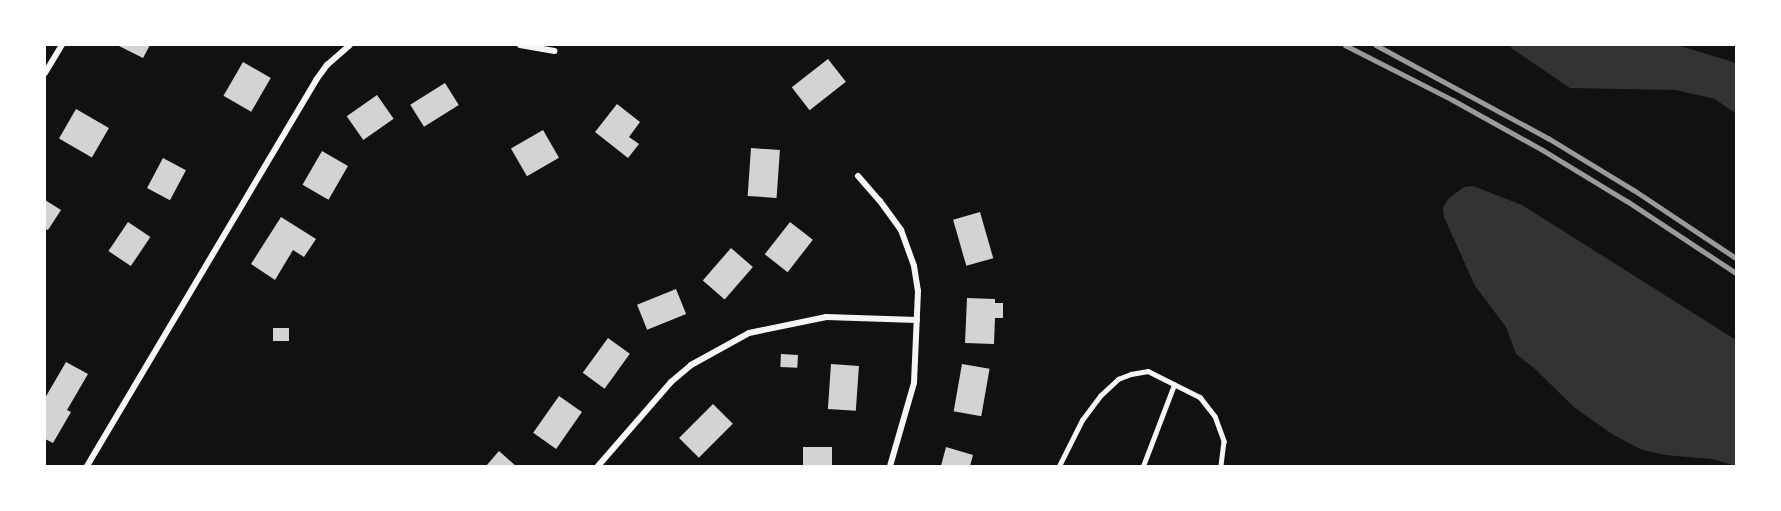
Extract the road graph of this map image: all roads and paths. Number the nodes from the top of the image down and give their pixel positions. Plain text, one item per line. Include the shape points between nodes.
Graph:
1 (62, 45) edge
2 (350, 45) edge
3 (520, 45) edge
4 (554, 51) dead end
5 (45, 73) edge
6 (858, 176) dead end
7 (917, 320) junction
8 (1174, 385) junction
9 (87, 466) edge
10 (598, 466) edge
11 (890, 466) edge
12 (1059, 466) edge
13 (1143, 466) edge
14 (1221, 466) edge

1 - 5 street
2 - 9 street via 316,80
3 - 4 street
6 - 7 street via 880,201 908,248 918,291
7 - 10 street via 826,317 750,333 691,365 671,382
7 - 11 street via 914,383
8 - 12 lane via 1148,371 1118,379 1082,420
8 - 13 lane
8 - 14 lane via 1200,397 1215,416 1224,441

